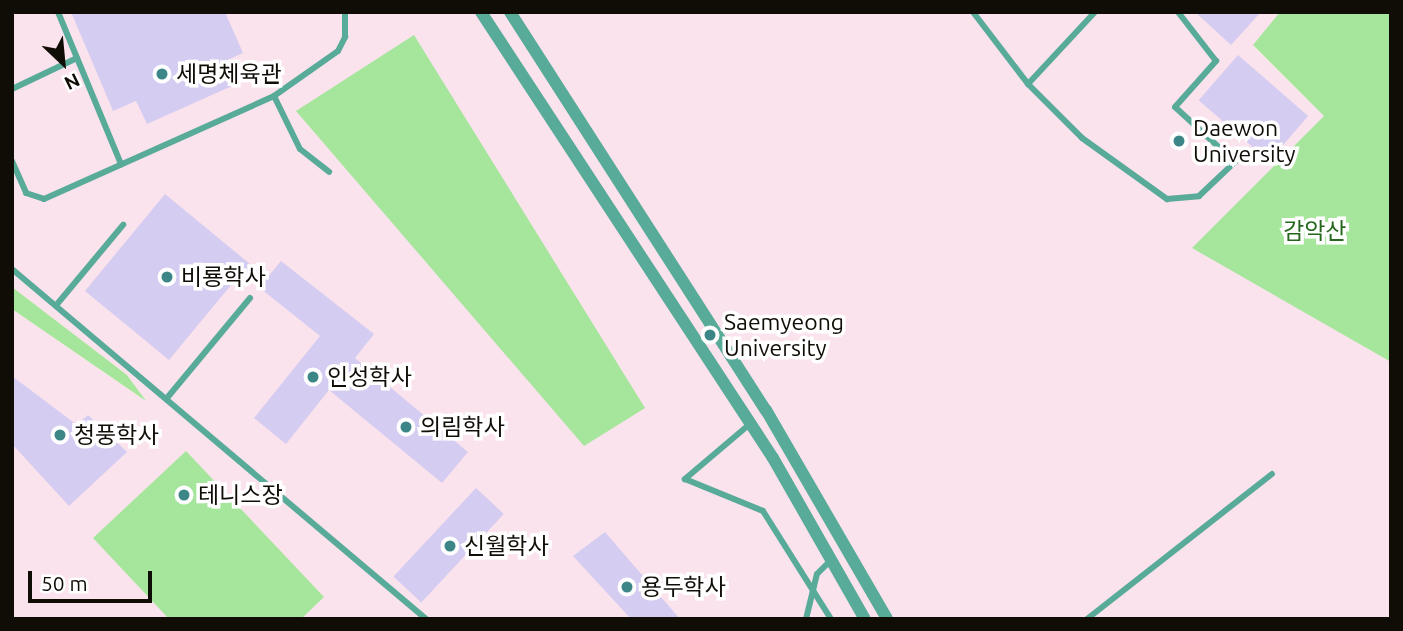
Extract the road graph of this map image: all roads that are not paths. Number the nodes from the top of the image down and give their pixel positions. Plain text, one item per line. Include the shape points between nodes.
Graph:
1 (58, 12) edge
2 (345, 12) edge
3 (481, 12) edge
4 (510, 12) edge
5 (973, 12) edge
6 (1095, 12) edge
7 (1178, 12) edge
8 (77, 58) junction
9 (550, 74) junction
10 (1028, 84) junction
11 (530, 86) junction
12 (12, 89) edge
13 (274, 96) junction
14 (12, 161) edge
15 (121, 164) junction
16 (329, 172) dead end
17 (122, 225) dead end
18 (12, 269) edge
19 (250, 298) dead end
20 (58, 303) junction
21 (167, 398) junction
22 (766, 410) junction
23 (751, 423) junction
24 (1272, 474) dead end
25 (847, 550) junction
26 (831, 560) junction
27 (812, 588) junction
28 (426, 619) edge
29 (806, 619) edge
30 (831, 619) edge
31 (865, 619) edge
32 (887, 619) edge
33 (1087, 619) edge

1 - 8 lane
2 - 13 lane via 345,37 338,51
3 - 11 street
4 - 9 street
5 - 10 lane
6 - 10 lane
7 - 10 lane via 1216,61 1175,107 1235,162 1199,196 1167,199 1082,138
8 - 12 lane
8 - 15 lane
9 - 11 street
9 - 22 street
11 - 23 street
13 - 15 lane
13 - 16 lane via 300,149
14 - 15 lane via 32,199
17 - 20 lane
18 - 20 lane
19 - 21 lane
20 - 21 lane
21 - 28 lane
22 - 23 street
22 - 25 street
23 - 26 street
23 - 27 lane via 685,479 763,511
24 - 33 lane
25 - 26 street
25 - 32 street
26 - 27 lane
26 - 31 street
27 - 29 lane
27 - 30 lane

